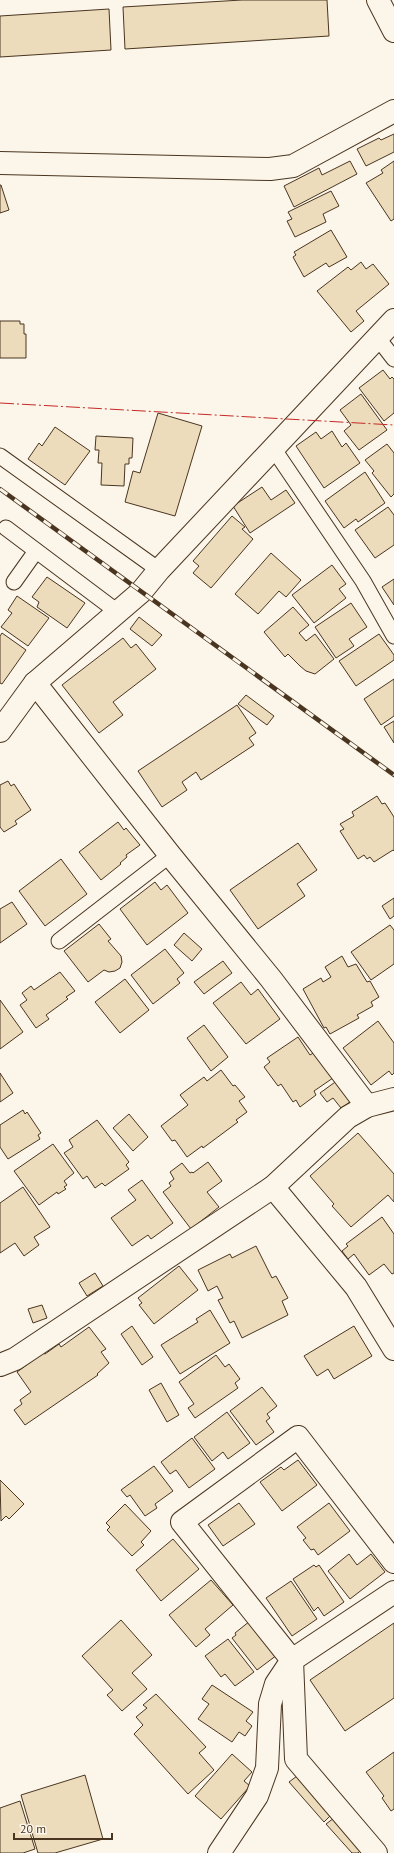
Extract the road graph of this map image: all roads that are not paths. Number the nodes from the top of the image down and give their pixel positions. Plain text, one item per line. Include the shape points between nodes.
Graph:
1 (378, 0) edge
2 (394, 31) edge
3 (394, 110) edge
4 (0, 163) edge
5 (394, 320) edge
6 (377, 337) junction
7 (394, 359) edge
8 (274, 448) junction
9 (0, 456) edge
10 (6, 528) dead end
11 (36, 551) junction
12 (159, 570) junction
13 (14, 582) dead end
14 (119, 612) junction
15 (394, 636) edge
16 (35, 683) junction
17 (0, 731) edge
18 (170, 855) junction
19 (59, 941) dead end
20 (394, 1099) edge
21 (367, 1106) junction
22 (273, 1187) junction
23 (394, 1349) edge
24 (0, 1365) edge
25 (394, 1562) edge
26 (394, 1592) edge
27 (292, 1660) junction
28 (219, 1853) edge
29 (376, 1853) edge

1 - 2 street
3 - 4 street via 293,166 270,169
5 - 6 street
6 - 7 lane
6 - 8 street
8 - 12 street
8 - 15 lane via 363,581
9 - 12 lane
10 - 11 lane
11 - 13 lane
11 - 14 lane
12 - 14 street via 142,592
14 - 16 street
16 - 17 street
16 - 18 street
18 - 19 lane
18 - 21 street via 271,979
20 - 21 street
21 - 22 street via 348,1117
22 - 23 street via 356,1288
22 - 24 street via 15,1359
25 - 27 street via 298,1437 182,1522
26 - 27 street
27 - 28 street via 276,1684 270,1704 267,1768 257,1796
27 - 29 street via 296,1758

